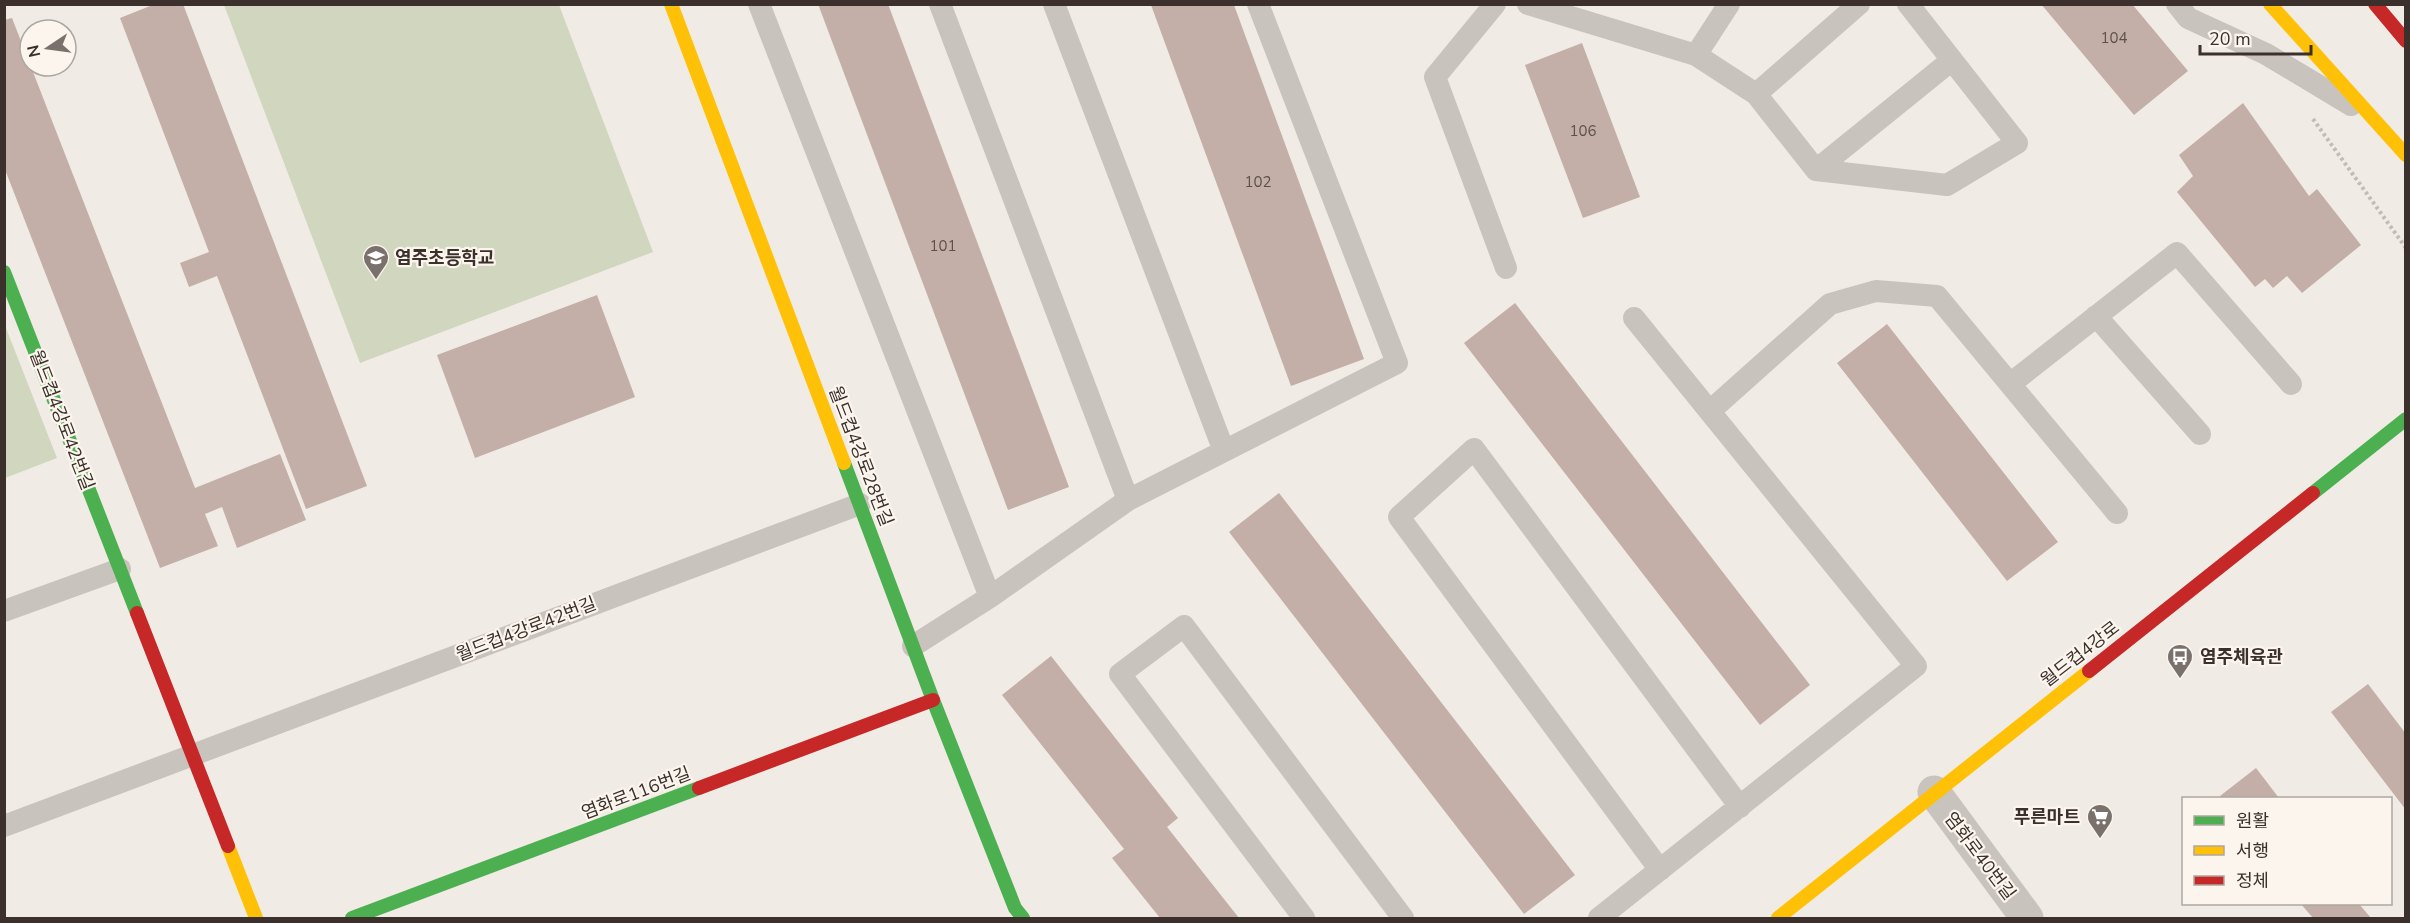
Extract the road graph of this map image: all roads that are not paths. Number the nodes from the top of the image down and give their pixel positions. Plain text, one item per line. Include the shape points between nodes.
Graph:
1 (671, 4) edge
2 (759, 4) edge
3 (940, 4) edge
4 (1054, 4) edge
5 (1258, 4) edge
6 (1495, 4) edge
7 (1528, 4) edge
8 (1729, 4) edge
9 (1859, 4) edge
10 (1908, 4) edge
11 (2177, 4) edge
12 (2270, 4) edge
13 (2375, 4) edge
14 (2406, 40) edge
15 (1696, 55) junction
16 (1952, 60) junction
17 (1756, 94) junction
18 (2369, 116) junction
19 (2406, 155) edge
20 (1816, 170) junction
21 (1506, 268) dead end
22 (4, 272) edge
23 (2096, 316) junction
24 (1634, 318) dead end
25 (2010, 384) junction
26 (2291, 384) dead end
27 (1710, 411) junction
28 (2406, 419) edge
29 (2200, 434) dead end
30 (1224, 451) junction
31 (1128, 500) junction
32 (860, 504) junction
33 (2117, 513) dead end
34 (120, 569) junction
35 (990, 597) junction
36 (4, 611) edge
37 (912, 646) junction
38 (933, 700) junction
39 (192, 755) junction
40 (1934, 792) junction
41 (1740, 807) junction
42 (4, 826) edge
43 (1660, 870) junction
44 (1013, 915) edge
45 (256, 918) edge
46 (352, 918) edge
47 (1304, 918) edge
48 (1403, 918) edge
49 (1599, 918) edge
50 (1778, 918) edge
51 (2027, 918) edge

1 - 32 street, 월드컵4강로28번길
2 - 35 lane
3 - 31 lane
4 - 30 lane
5 - 30 lane via 1397,363
6 - 21 lane via 1435,77
7 - 15 lane
8 - 15 lane
9 - 17 lane
10 - 16 lane
11 - 18 lane via 2188,18 2266,54
12 - 18 street
13 - 14 street
15 - 17 lane
16 - 20 lane
16 - 20 lane via 2017,143 1947,186
17 - 20 lane
18 - 19 street
22 - 34 street, 월드컵4강로42번길
23 - 25 lane
23 - 26 lane via 2177,253
23 - 29 lane
24 - 27 lane
25 - 27 lane via 1937,296 1876,291 1830,304
25 - 33 lane
27 - 41 lane via 1917,666
28 - 40 street, 월드컵4강로
30 - 31 lane
31 - 35 lane
32 - 37 street, 월드컵4강로28번길
32 - 39 lane, 월드컵4강로42번길
34 - 36 lane
34 - 39 street, 월드컵4강로42번길
35 - 37 lane
37 - 38 street, 월드컵4강로28번길
38 - 44 street, 월드컵4강로28번길
38 - 46 street, 염화로116번길
39 - 42 lane, 월드컵4강로42번길
39 - 45 street, 월드컵4강로42번길
40 - 50 street, 월드컵4강로
40 - 51 street, 염화로40번길
41 - 43 lane
41 - 43 lane via 1474,449 1399,517
43 - 49 lane
47 - 48 lane via 1120,674 1184,626

